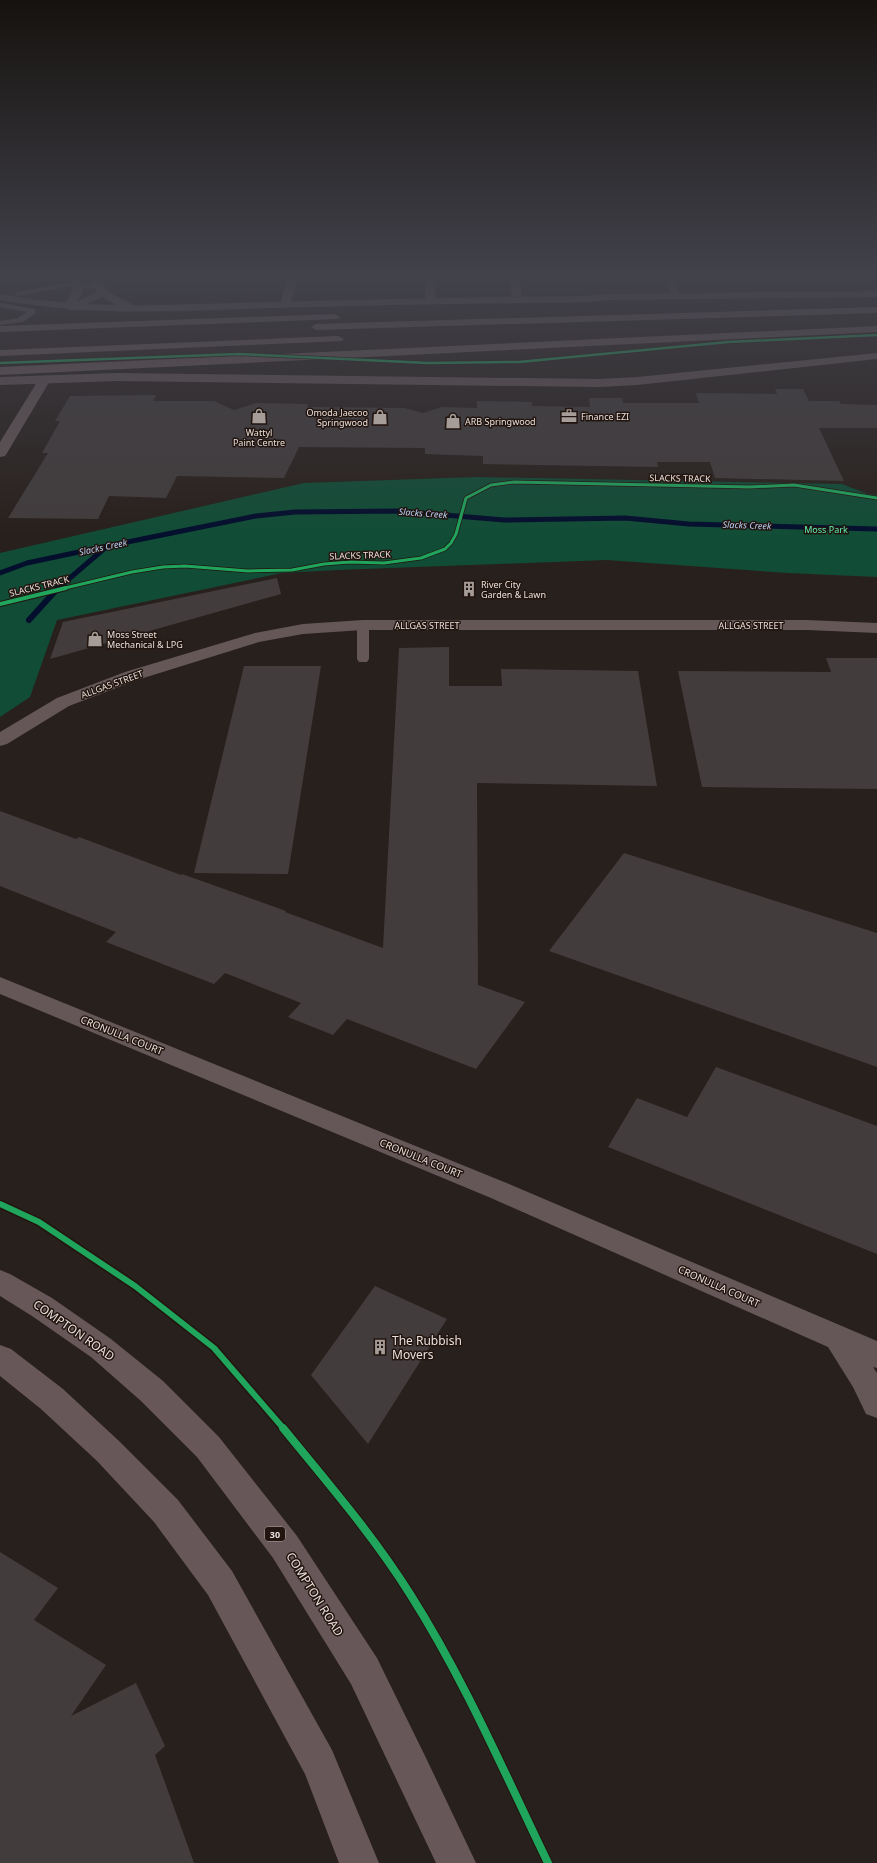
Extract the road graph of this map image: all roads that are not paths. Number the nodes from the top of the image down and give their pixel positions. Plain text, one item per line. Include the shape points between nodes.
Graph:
1 (168, 363) edge
2 (810, 363) edge
3 (0, 371) edge
4 (46, 379) junction
5 (0, 381) edge
6 (0, 453) edge
7 (363, 625) junction
8 (877, 628) edge
9 (363, 659) dead end
10 (0, 740) edge
11 (0, 985) edge
12 (0, 1282) edge
13 (839, 1339) junction
14 (877, 1355) edge
15 (0, 1358) edge
16 (877, 1404) edge
17 (359, 1863) edge
18 (456, 1863) edge

1 - 3 highway
2 - 4 street via 599,383 117,377
4 - 5 street
4 - 6 street
7 - 8 street, ALLGAS STREET via 807,625
7 - 9 lane
7 - 10 street, ALLGAS STREET via 316,628 255,638 123,678 63,702
11 - 13 street, CRONULLA COURT via 500,1190
12 - 18 main road, COMPTON ROAD / 30 via 102,1348 152,1391 208,1447 285,1547 364,1670
13 - 14 street, CRONULLA COURT
13 - 16 street
15 - 17 main road via 52,1399 108,1451 166,1511 220,1583 319,1763

